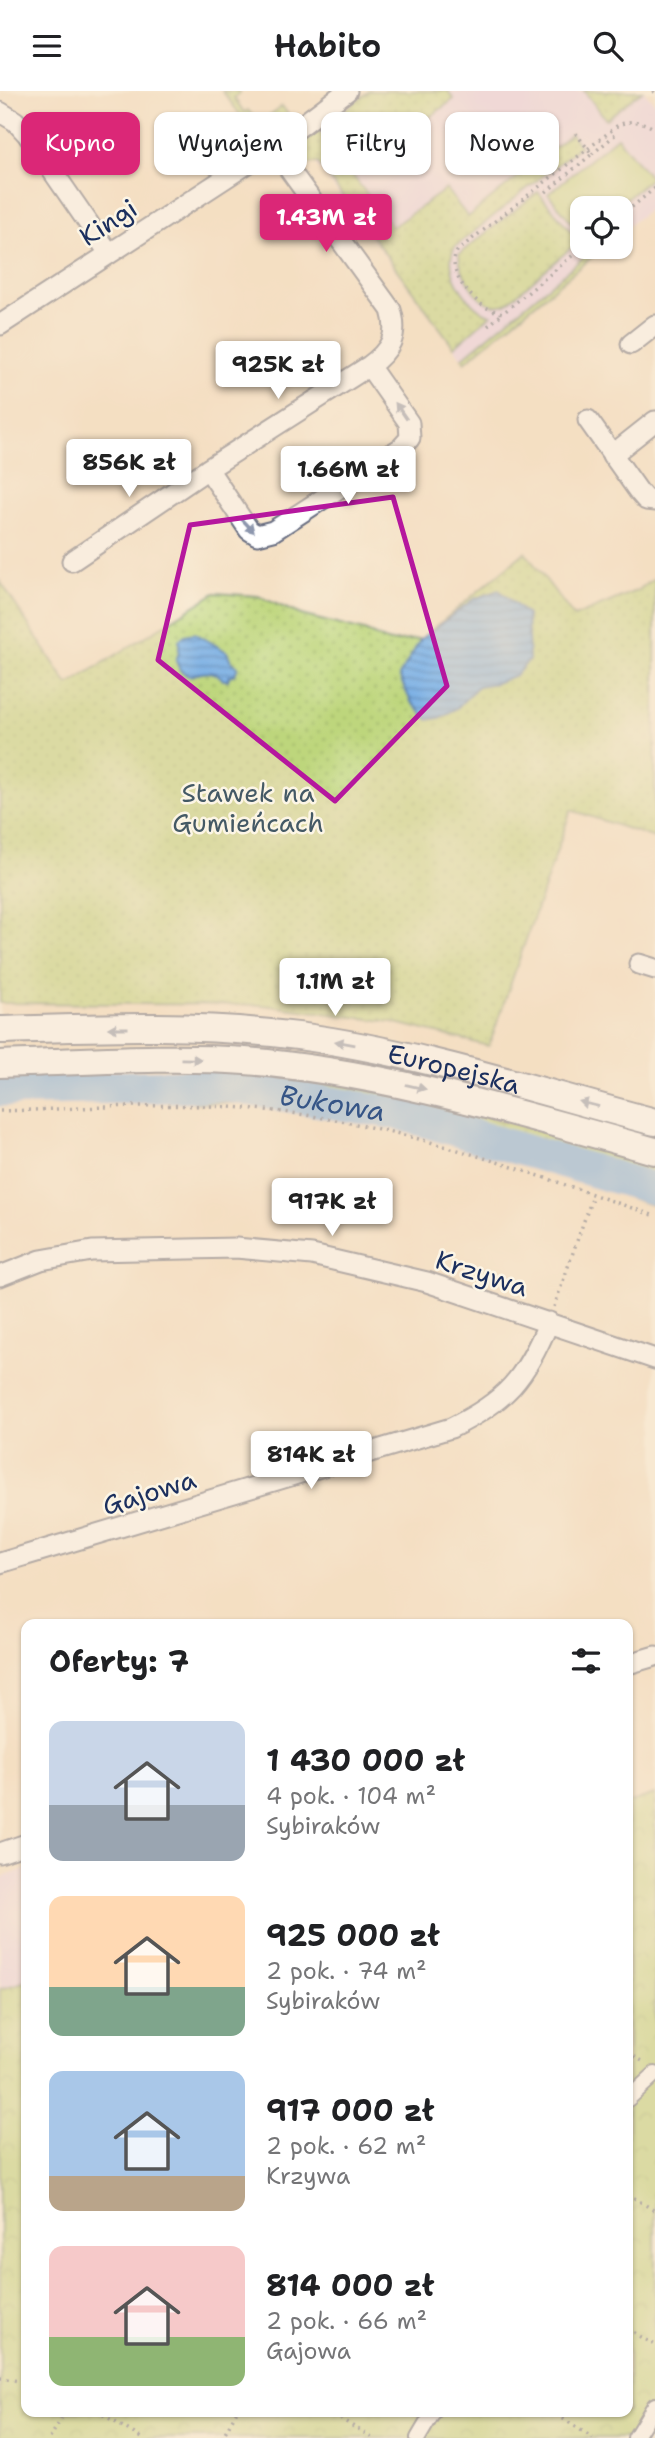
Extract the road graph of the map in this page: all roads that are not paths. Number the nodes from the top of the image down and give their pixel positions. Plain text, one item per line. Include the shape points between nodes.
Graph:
1 (347, 91) edge
2 (3, 117) edge
3 (307, 121) edge
4 (229, 175) edge
5 (292, 175) edge
6 (109, 253) junction
7 (0, 325) edge
8 (655, 325) edge
9 (631, 344) dead end
10 (369, 366) junction
11 (587, 420) dead end
12 (655, 421) edge
13 (612, 455) junction
14 (208, 469) junction
15 (655, 502) edge
16 (72, 561) dead end
17 (0, 1030) edge
18 (0, 1064) edge
19 (655, 1122) edge
20 (655, 1151) edge
21 (0, 1276) edge
22 (549, 1322) junction
23 (655, 1359) edge
24 (0, 1563) edge
25 (655, 1656) edge
26 (633, 1663) edge
27 (21, 1846) edge
28 (0, 1853) edge
29 (651, 2069) edge
30 (633, 2092) edge
31 (655, 2405) edge
32 (430, 2417) edge
33 (418, 2438) edge
34 (635, 2438) edge

1 - 3 street, Kingi
2 - 6 street via 27,134
4 - 6 street, Kingi
5 - 10 street via 391,310 395,333 386,352
6 - 7 street, Kingi
8 - 9 street
10 - 14 street
14 -> 10 street via 249,530 257,535 273,531 410,438 409,423
11 - 13 street
12 - 13 street
13 - 15 street via 646,500
14 - 16 street
19 -> 17 main road, Europejska via 406,1055 300,1036 200,1027
18 -> 20 main road, Europejska via 188,1059 319,1069 437,1092
21 - 22 street, Krzywa via 41,1260 93,1251 277,1250 427,1282
22 - 23 street, Krzywa
22 - 24 street, Gajowa via 530,1364 514,1385 491,1405 451,1428
25 - 26 street
27 - 28 street
29 - 30 street
31 - 34 street
32 - 33 street

